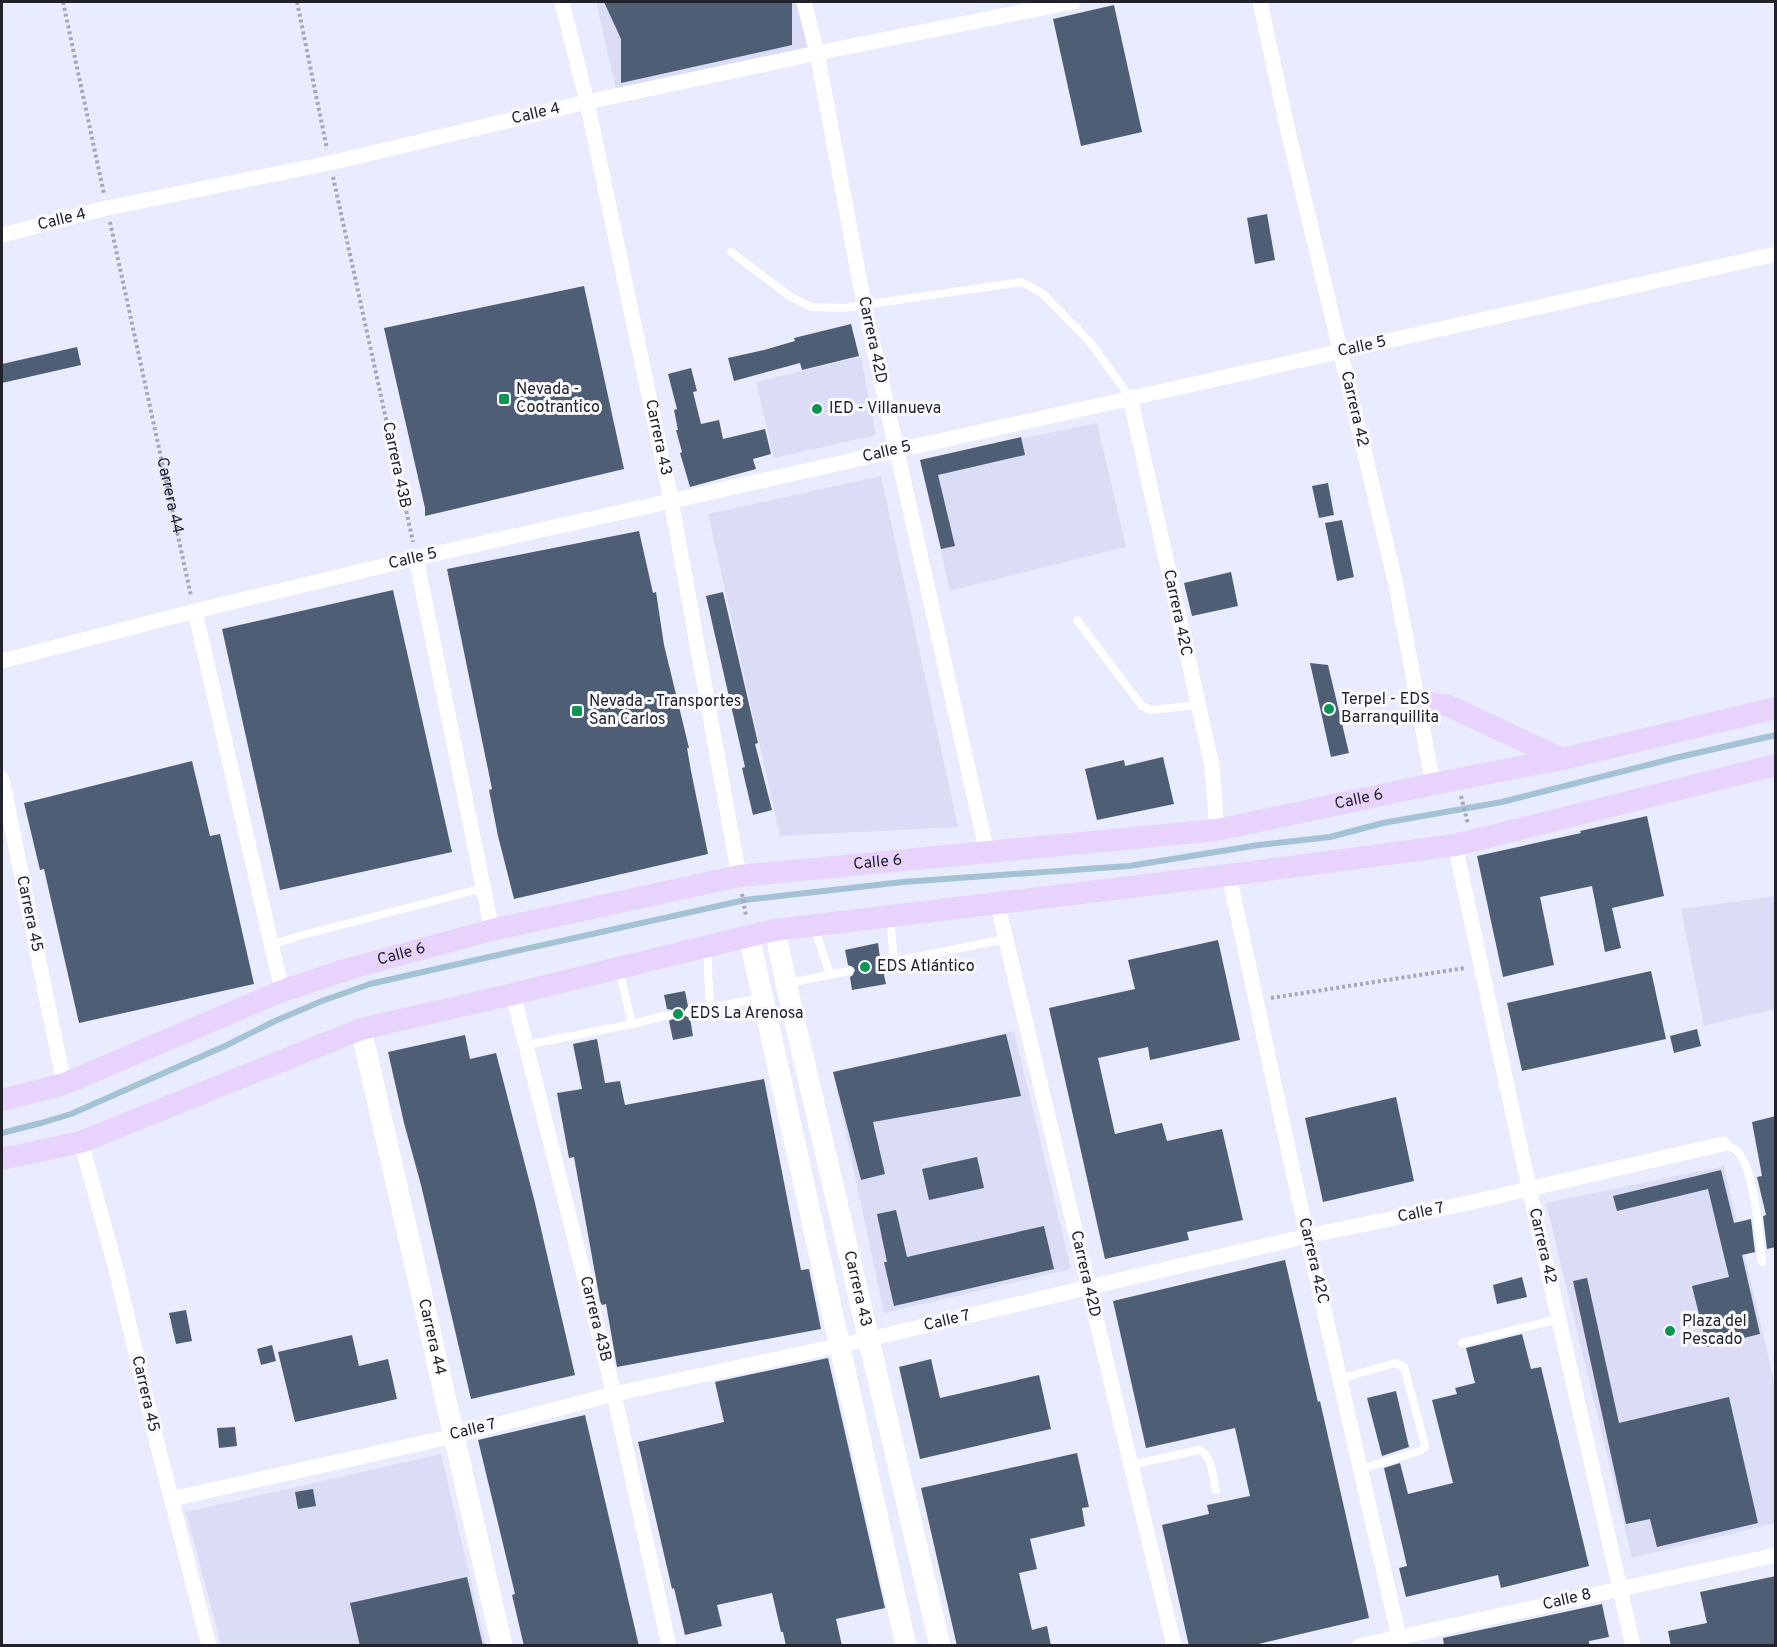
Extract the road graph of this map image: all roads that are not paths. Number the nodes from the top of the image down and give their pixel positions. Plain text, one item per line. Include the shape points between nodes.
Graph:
1 (562, 2) edge
2 (804, 2) edge
3 (1073, 2) edge
4 (1260, 2) edge
5 (1036, 6) edge
6 (817, 53) junction
7 (587, 102) junction
8 (2, 235) edge
9 (731, 252) dead end
10 (1776, 254) edge
11 (864, 304) junction
12 (1341, 352) junction
13 (1130, 397) junction
14 (897, 450) junction
15 (671, 500) junction
16 (417, 558) junction
17 (195, 611) junction
18 (1077, 620) dead end
19 (2, 661) edge
20 (1418, 701) junction
21 (1197, 705) junction
22 (1776, 708) edge
23 (1562, 759) junction
24 (1776, 765) edge
25 (2, 779) edge
26 (1434, 784) junction
27 (1217, 830) junction
28 (1455, 845) junction
29 (987, 853) junction
30 (1229, 875) junction
31 (741, 885) junction
32 (484, 888) junction
33 (997, 902) junction
34 (890, 917) junction
35 (814, 926) junction
36 (492, 930) junction
37 (775, 930) junction
38 (749, 936) junction
39 (1005, 939) junction
40 (271, 945) junction
41 (706, 946) junction
42 (894, 962) junction
43 (882, 964) dead end
44 (619, 968) junction
45 (849, 971) dead end
46 (830, 974) junction
47 (786, 983) junction
48 (282, 991) junction
49 (513, 994) junction
50 (763, 997) junction
51 (710, 1008) junction
52 (689, 1012) dead end
53 (668, 1016) dead end
54 (632, 1024) junction
55 (361, 1029) junction
56 (526, 1045) junction
57 (64, 1084) junction
58 (2, 1100) edge
59 (81, 1142) junction
60 (1723, 1144) joint
61 (2, 1159) edge
62 (1529, 1188) junction
63 (1307, 1236) junction
64 (1762, 1262) dead end
65 (1088, 1287) junction
66 (1559, 1319) junction
67 (869, 1339) junction
68 (1461, 1343) dead end
69 (839, 1345) junction
70 (1340, 1379) junction
71 (614, 1394) junction
72 (454, 1436) junction
73 (1131, 1465) junction
74 (1361, 1469) junction
75 (1216, 1490) dead end
76 (171, 1499) junction
77 (1776, 1555) edge
78 (1620, 1588) junction
79 (1400, 1641) edge
80 (209, 1646) edge
81 (502, 1646) edge
82 (669, 1646) edge
83 (906, 1646) edge
84 (940, 1646) edge
85 (1174, 1646) edge
86 (1359, 1646) edge
87 (1633, 1646) edge

1 - 7 street, Carrera 43
2 - 6 street, Carrera 42D
3 - 5 street, Calle 4
4 - 12 street, Carrera 42
5 - 6 street, Calle 4
6 - 7 street, Calle 4
6 - 11 street, Carrera 42D
7 - 8 street, Calle 4 via 330,163 107,208
7 - 15 street, Carrera 43
9 - 11 lane via 791,297 811,307
10 - 12 street, Calle 5
11 - 13 lane via 1022,282 1042,293 1090,342
11 - 14 street, Carrera 42D
12 - 13 street, Calle 5
12 - 20 street, Carrera 42 via 1396,585
13 - 14 street, Calle 5
13 - 21 street, Carrera 42C
14 - 15 street, Calle 5
14 - 29 street, Carrera 42D
15 - 16 street, Calle 5
15 - 31 street, Carrera 43
16 - 17 street, Calle 5
16 - 32 street
17 - 19 street, Calle 5
17 - 40 street
18 - 21 lane via 1142,706 1151,710
20 - 23 main road via 1449,706
20 - 26 street, Carrera 42
21 - 27 street, Carrera 42C via 1212,766
22 - 23 main road, Calle 6
23 - 26 main road, Calle 6
24 - 28 main road
25 - 57 street, Carrera 45
26 - 27 main road, Calle 6
27 - 29 main road, Calle 6
28 - 30 main road
28 - 62 street, Carrera 42
29 - 31 main road, Calle 6
30 - 33 main road
30 - 63 street, Carrera 42C
31 - 36 main road, Calle 6
32 - 36 street
32 - 40 lane
33 - 34 main road
33 - 39 street, Carrera 42D
34 - 35 main road
34 - 42 lane
35 - 37 main road
35 - 46 lane
36 - 48 main road, Calle 6
37 - 38 main road
37 - 47 street, Carrera 43
38 - 41 main road
38 - 50 street, Carrera 43
39 - 42 lane
39 - 65 street, Carrera 42D
40 - 48 street
41 - 44 main road
41 - 51 lane
42 - 43 lane
44 - 49 main road
44 - 54 lane
45 - 46 lane
46 - 47 lane
47 - 67 street, Carrera 43
48 - 57 main road, Calle 6
49 - 55 main road
49 - 56 street, Carrera 43B
50 - 51 lane
50 - 69 street, Carrera 43
51 - 52 lane
53 - 54 lane
54 - 56 lane
55 - 59 main road
55 - 72 street, Carrera 44
56 - 71 street, Carrera 43B
57 - 58 main road, Calle 6
59 - 61 main road
59 - 76 street, Carrera 45
60 - 62 street, Calle 7
60 - 64 lane via 1742,1157 1752,1185
62 - 63 street, Calle 7
62 - 66 street, Carrera 42
63 - 65 street, Calle 7
63 - 70 street, Carrera 42C
65 - 67 street, Calle 7
65 - 73 street, Carrera 42D
66 - 68 lane
66 - 78 street, Carrera 42
67 - 69 street, Calle 7
67 - 84 street, Carrera 43
69 - 71 street, Calle 7
69 - 83 street, Carrera 43
70 - 74 street, Carrera 42C
70 - 74 lane via 1395,1363 1404,1367 1424,1441 1425,1447 1420,1451
71 - 72 street, Calle 7
71 - 82 street, Carrera 43B
72 - 76 street, Calle 7
72 - 81 street, Carrera 44
73 - 75 lane via 1204,1451
73 - 85 street, Carrera 42D
74 - 79 street, Carrera 42C
76 - 80 street, Carrera 45
77 - 78 street, Calle 8
78 - 79 street, Calle 8
78 - 87 street, Carrera 42
79 - 86 street, Calle 8

